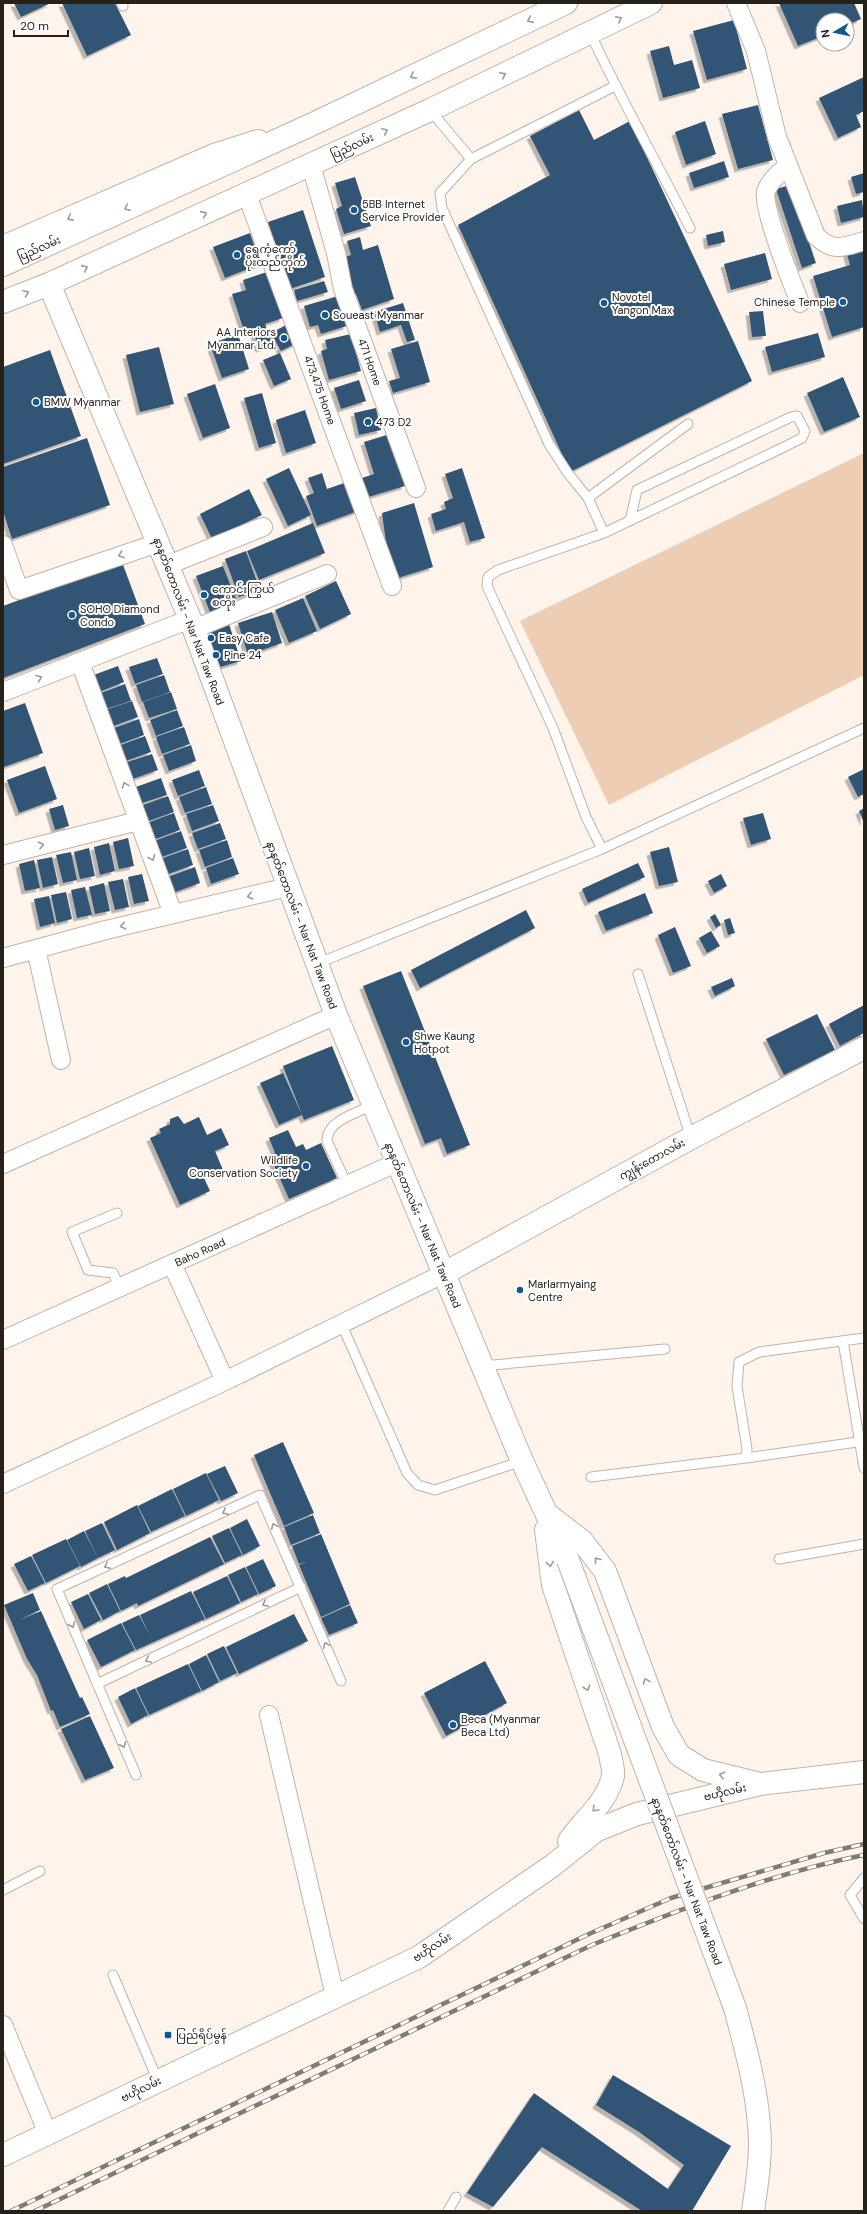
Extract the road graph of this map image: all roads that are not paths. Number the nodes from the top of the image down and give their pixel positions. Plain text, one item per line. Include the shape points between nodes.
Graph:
1 (566, 3) edge
2 (649, 3) edge
3 (736, 3) edge
4 (590, 33) junction
5 (615, 86) junction
6 (430, 110) junction
7 (315, 123) junction
8 (471, 160) junction
9 (311, 165) junction
10 (788, 165) junction
11 (247, 195) junction
12 (690, 228) dead end
13 (864, 241) edge
14 (3, 247) edge
15 (3, 265) edge
16 (50, 284) junction
17 (3, 302) edge
18 (800, 303) dead end
19 (688, 424) dead end
20 (416, 488) dead end
21 (588, 498) junction
22 (630, 521) junction
23 (263, 527) dead end
24 (604, 533) junction
25 (158, 543) junction
26 (3, 545) edge
27 (168, 565) junction
28 (327, 574) dead end
29 (392, 586) dead end
30 (192, 624) junction
31 (80, 662) junction
32 (3, 692) edge
33 (864, 728) edge
34 (138, 821) junction
35 (602, 849) junction
36 (3, 855) edge
37 (288, 887) junction
38 (174, 914) junction
39 (36, 949) junction
40 (3, 958) edge
41 (316, 964) junction
42 (638, 974) dead end
43 (336, 1015) junction
44 (864, 1048) edge
45 (61, 1060) dead end
46 (373, 1105) junction
47 (691, 1138) junction
48 (396, 1163) junction
49 (3, 1164) edge
50 (347, 1185) junction
51 (116, 1213) dead end
52 (172, 1264) junction
53 (443, 1274) junction
54 (120, 1288) junction
55 (342, 1325) junction
56 (864, 1338) edge
57 (3, 1340) edge
58 (843, 1341) junction
59 (665, 1349) dead end
60 (482, 1366) junction
61 (225, 1381) junction
62 (862, 1441) edge
63 (746, 1458) junction
64 (522, 1461) junction
65 (864, 1468) edge
66 (592, 1477) dead end
67 (3, 1484) edge
68 (543, 1511) junction
69 (864, 1544) edge
70 (779, 1559) dead end
71 (568, 1560) joint
72 (301, 1587) junction
73 (341, 1681) dead end
74 (97, 1684) junction
75 (269, 1715) dead end
76 (864, 1772) edge
77 (136, 1775) dead end
78 (760, 1784) junction
79 (552, 1866) junction
80 (40, 1871) dead end
81 (864, 1878) edge
82 (3, 1890) edge
83 (864, 1919) edge
84 (113, 1975) dead end
85 (335, 1996) junction
86 (3, 2025) edge
87 (158, 2081) junction
88 (48, 2134) junction
89 (3, 2155) edge
90 (456, 2197) dead end
91 (448, 2211) edge
92 (753, 2211) edge

1 -> 7 main road, ပြည်လမ်း
4 -> 2 main road, ပြည်လမ်း
3 - 10 street via 756,51 777,137
4 - 5 lane
6 -> 4 main road, ပြည်လမ်း
5 - 8 lane
5 - 12 lane via 650,147
6 - 8 lane
9 -> 6 main road, ပြည်လမ်း
7 -> 14 main road, ပြည်လမ်း via 214,154
7 -> 15 main road, ပြည်လမ်း
8 - 21 lane via 440,193 442,208 549,444
9 - 11 main road, ပြည်လမ်း
9 - 20 street, 471 Home via 336,253 343,289
10 - 13 street via 816,236 824,244 835,248
10 - 18 street via 765,192 781,254
16 -> 11 main road, ပြည်လမ်း
11 - 29 street, 473,475 Home
17 -> 16 main road, ပြည်လမ်း
16 - 25 main road, နာနတ်တောလမ်း - Nar Nat Taw Road
19 - 21 lane
21 - 24 lane
22 - 22 lane via 637,490 791,417 799,418 805,431 802,438
22 - 24 lane
23 - 27 street
24 - 35 lane via 498,570 488,577 487,586 553,728 586,817
25 -> 26 street via 19,590
25 - 27 main road, နာနတ်တောလမ်း - Nar Nat Taw Road
27 - 30 main road, နာနတ်တောလမ်း - Nar Nat Taw Road
28 - 30 street
30 - 31 street
30 - 37 main road, နာနတ်တောလမ်း - Nar Nat Taw Road
32 -> 31 street
34 -> 31 street
33 - 35 lane
36 -> 34 street
34 -> 38 street
35 - 41 lane
37 -> 38 street
37 - 41 main road, နာနတ်တောလမ်း - Nar Nat Taw Road
38 -> 39 street
39 - 40 street
39 - 45 street
41 - 43 main road, နာနတ်တောလမ်း - Nar Nat Taw Road
42 - 47 lane
43 - 46 main road, နာနတ်တောလမ်း - Nar Nat Taw Road
43 - 49 street
44 - 47 main road, ကျွန်းတောလမ်း
46 - 48 main road, နာနတ်တောလမ်း - Nar Nat Taw Road
46 - 50 lane via 331,1126 326,1134
47 - 53 main road, ကျွန်းတောလမ်း
48 - 50 street, Baho Road
48 - 53 main road, နာနတ်တောလမ်း - Nar Nat Taw Road
50 - 52 street, Baho Road
51 - 54 lane via 72,1232 88,1270 112,1273
52 - 54 street, Baho Road
52 - 61 street
53 - 55 street
53 - 60 main road, နာနတ်တောလမ်း - Nar Nat Taw Road
54 - 57 street, Baho Road
55 - 61 street
55 - 64 lane via 407,1473 418,1485 435,1490
56 - 58 lane
58 - 62 lane
58 - 63 lane via 759,1352 739,1362 737,1386 747,1449
59 - 60 lane
60 - 64 main road, နာနတ်တောလမ်း - Nar Nat Taw Road
61 - 67 street
62 - 63 lane
62 - 65 lane
63 - 66 lane
64 - 68 main road, နာနတ်တောလမ်း - Nar Nat Taw Road
68 - 71 main road, နာနတ်တောလမ်း - Nar Nat Taw Road
78 -> 68 main road via 703,1770 679,1755 663,1727 605,1571 582,1541
68 -> 79 main road via 553,1584 610,1754 613,1776 602,1802 578,1827
69 - 70 lane
71 - 92 main road, နာနတ်တော်လမ်း - Nar Nat Taw Road, bridge via 734,2008 750,2068 760,2126
73 -> 72 lane
72 -> 74 lane
72 -> 74 lane via 260,1495 57,1589
74 -> 77 lane
75 - 85 street
76 - 78 main road, ဗဟိုလမ်း
78 - 79 main road, ဗဟိုလမ်း via 637,1814 597,1830
79 - 85 main road, ဗဟိုလမ်း via 419,1957
80 - 82 lane
81 - 83 lane via 850,1895
84 - 87 lane
85 - 87 main road, ဗဟိုလမ်း
86 - 88 street
87 - 88 main road, ဗဟိုလမ်း
88 - 89 main road, ဗဟိုလမ်း
90 - 91 lane

